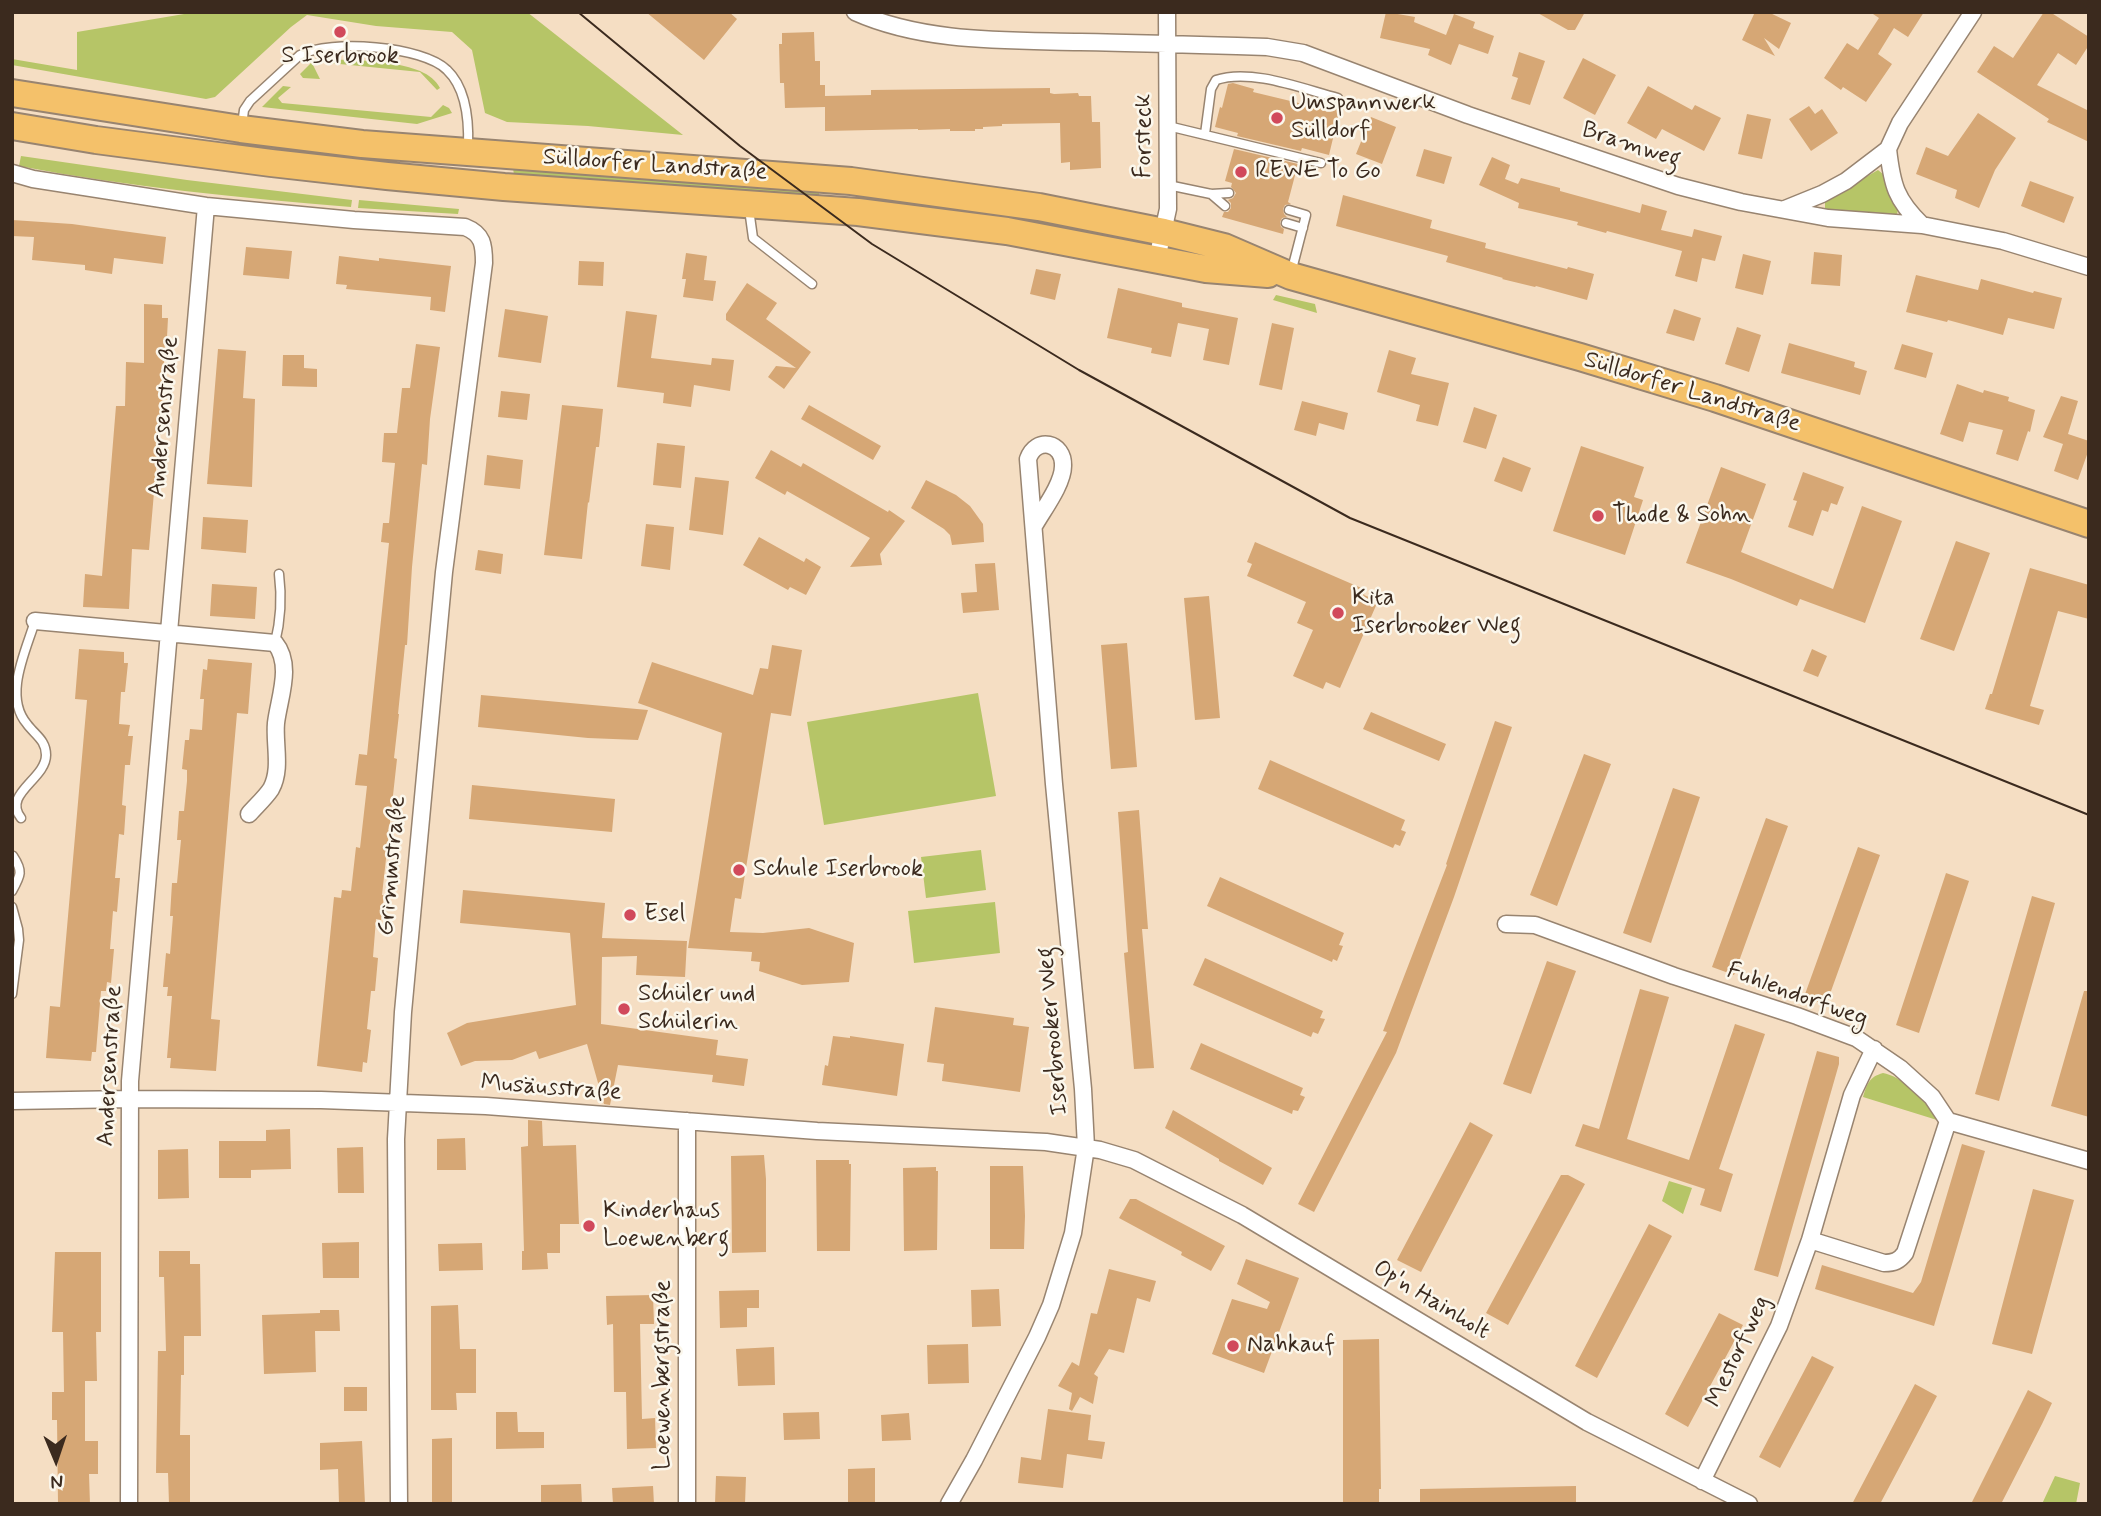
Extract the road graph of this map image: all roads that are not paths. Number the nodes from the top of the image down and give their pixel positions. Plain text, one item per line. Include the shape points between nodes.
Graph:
1 (855, 12) edge
2 (1167, 12) edge
3 (1973, 12) edge
4 (1167, 43) junction
5 (12, 93) edge
6 (1338, 98) dead end
7 (12, 126) edge
8 (1168, 126) junction
9 (245, 134) junction
10 (1205, 134) junction
11 (1888, 149) junction
12 (1321, 163) dead end
13 (453, 167) junction
14 (12, 173) edge
15 (1168, 185) junction
16 (1229, 193) dead end
17 (1211, 194) junction
18 (749, 203) junction
19 (206, 206) junction
20 (1225, 206) dead end
21 (1785, 209) junction
22 (1289, 210) dead end
23 (1286, 223) dead end
24 (1922, 225) junction
25 (1303, 228) junction
26 (1164, 232) junction
27 (1157, 259) junction
28 (2089, 267) edge
29 (1291, 276) junction
30 (812, 284) dead end
31 (2089, 524) edge
32 (1034, 526) dead end
33 (279, 574) dead end
34 (34, 621) joint
35 (168, 633) junction
36 (275, 643) junction
37 (249, 814) dead end
38 (21, 818) dead end
39 (13, 856) edge
40 (12, 891) edge
41 (12, 906) edge
42 (1506, 924) dead end
43 (12, 994) edge
44 (1874, 1049) junction
45 (129, 1099) junction
46 (12, 1101) edge
47 (397, 1102) junction
48 (687, 1121) junction
49 (1948, 1121) junction
50 (1086, 1147) junction
51 (2089, 1161) edge
52 (1810, 1240) junction
53 (1702, 1481) junction
54 (129, 1504) edge
55 (399, 1504) edge
56 (687, 1504) edge
57 (949, 1504) edge
58 (1749, 1504) edge

1 - 4 street, Bramweg via 912,30 951,36
2 - 4 street, Forsteck
3 - 11 street via 1900,123
4 - 8 street, Forsteck
4 - 21 street, Bramweg via 1303,53 1654,178
5 - 9 main road, Sülldorfer Landstraße
6 - 10 lane via 1278,82 1226,76 1216,80 1211,89
7 - 13 main road, Sülldorfer Landstraße via 267,159
8 - 10 lane
8 - 15 street, Forsteck
9 - 13 main road, Sülldorfer Landstraße via 362,144
9 - 13 lane via 244,110 250,101 300,55 334,46 385,49 435,61 458,84 469,127
10 - 12 lane
11 - 21 street via 1846,181
11 - 24 street via 1890,171 1904,208
13 - 18 main road, Sülldorfer Landstraße
13 - 26 main road, Sülldorfer Landstraße via 850,181 1039,207
14 - 19 street
15 - 17 lane
15 - 26 street, Forsteck
16 - 17 lane
17 - 20 lane
18 - 27 main road, Sülldorfer Landstraße via 1007,231
18 - 30 lane via 753,238
19 - 35 street, Andersenstraße
19 - 47 street, Grimmstraße via 453,225 474,230 484,247 443,586
21 - 24 street, Bramweg via 1828,218
22 - 25 lane via 1306,215
23 - 25 lane
24 - 28 street, Bramweg via 2004,241
25 - 29 lane
26 - 27 street, Forsteck
26 - 29 main road, Sülldorfer Landstraße via 1224,247
27 - 29 main road, Sülldorfer Landstraße via 1206,269
29 - 31 main road, Sülldorfer Landstraße via 1715,398
32 - 50 street, Iserbrooker Weg
33 - 36 lane via 281,620
34 - 35 street
34 - 38 lane via 16,696 25,723 45,747 46,758 43,770 15,802
35 - 36 street
35 - 45 street, Andersenstraße
36 - 37 street via 283,667 275,775 271,789
39 - 40 lane via 21,873
41 - 43 lane via 19,940
42 - 44 street, Fuhlendorfweg via 1535,925 1797,1016
44 - 49 street, Fuhlendorfweg via 1932,1097
44 - 52 street, Mestorfweg via 1852,1095
45 - 46 street, Musäusstraße
45 - 47 street, Musäusstraße
45 - 54 street, Andersenstraße
47 - 48 street, Musäusstraße
47 - 55 street, Grimmstraße
48 - 50 street, Musäusstraße
48 - 56 street, Loewenbergstraße
49 - 51 street
49 - 52 street via 1900,1260 1884,1264
50 - 53 street, Op'n Hainholt via 1134,1160 1242,1215 1587,1422
50 - 57 street, Iserbrooker Weg via 1073,1233 1051,1305
52 - 53 street, Mestorfweg via 1779,1326
53 - 58 street, Op'n Hainholt

